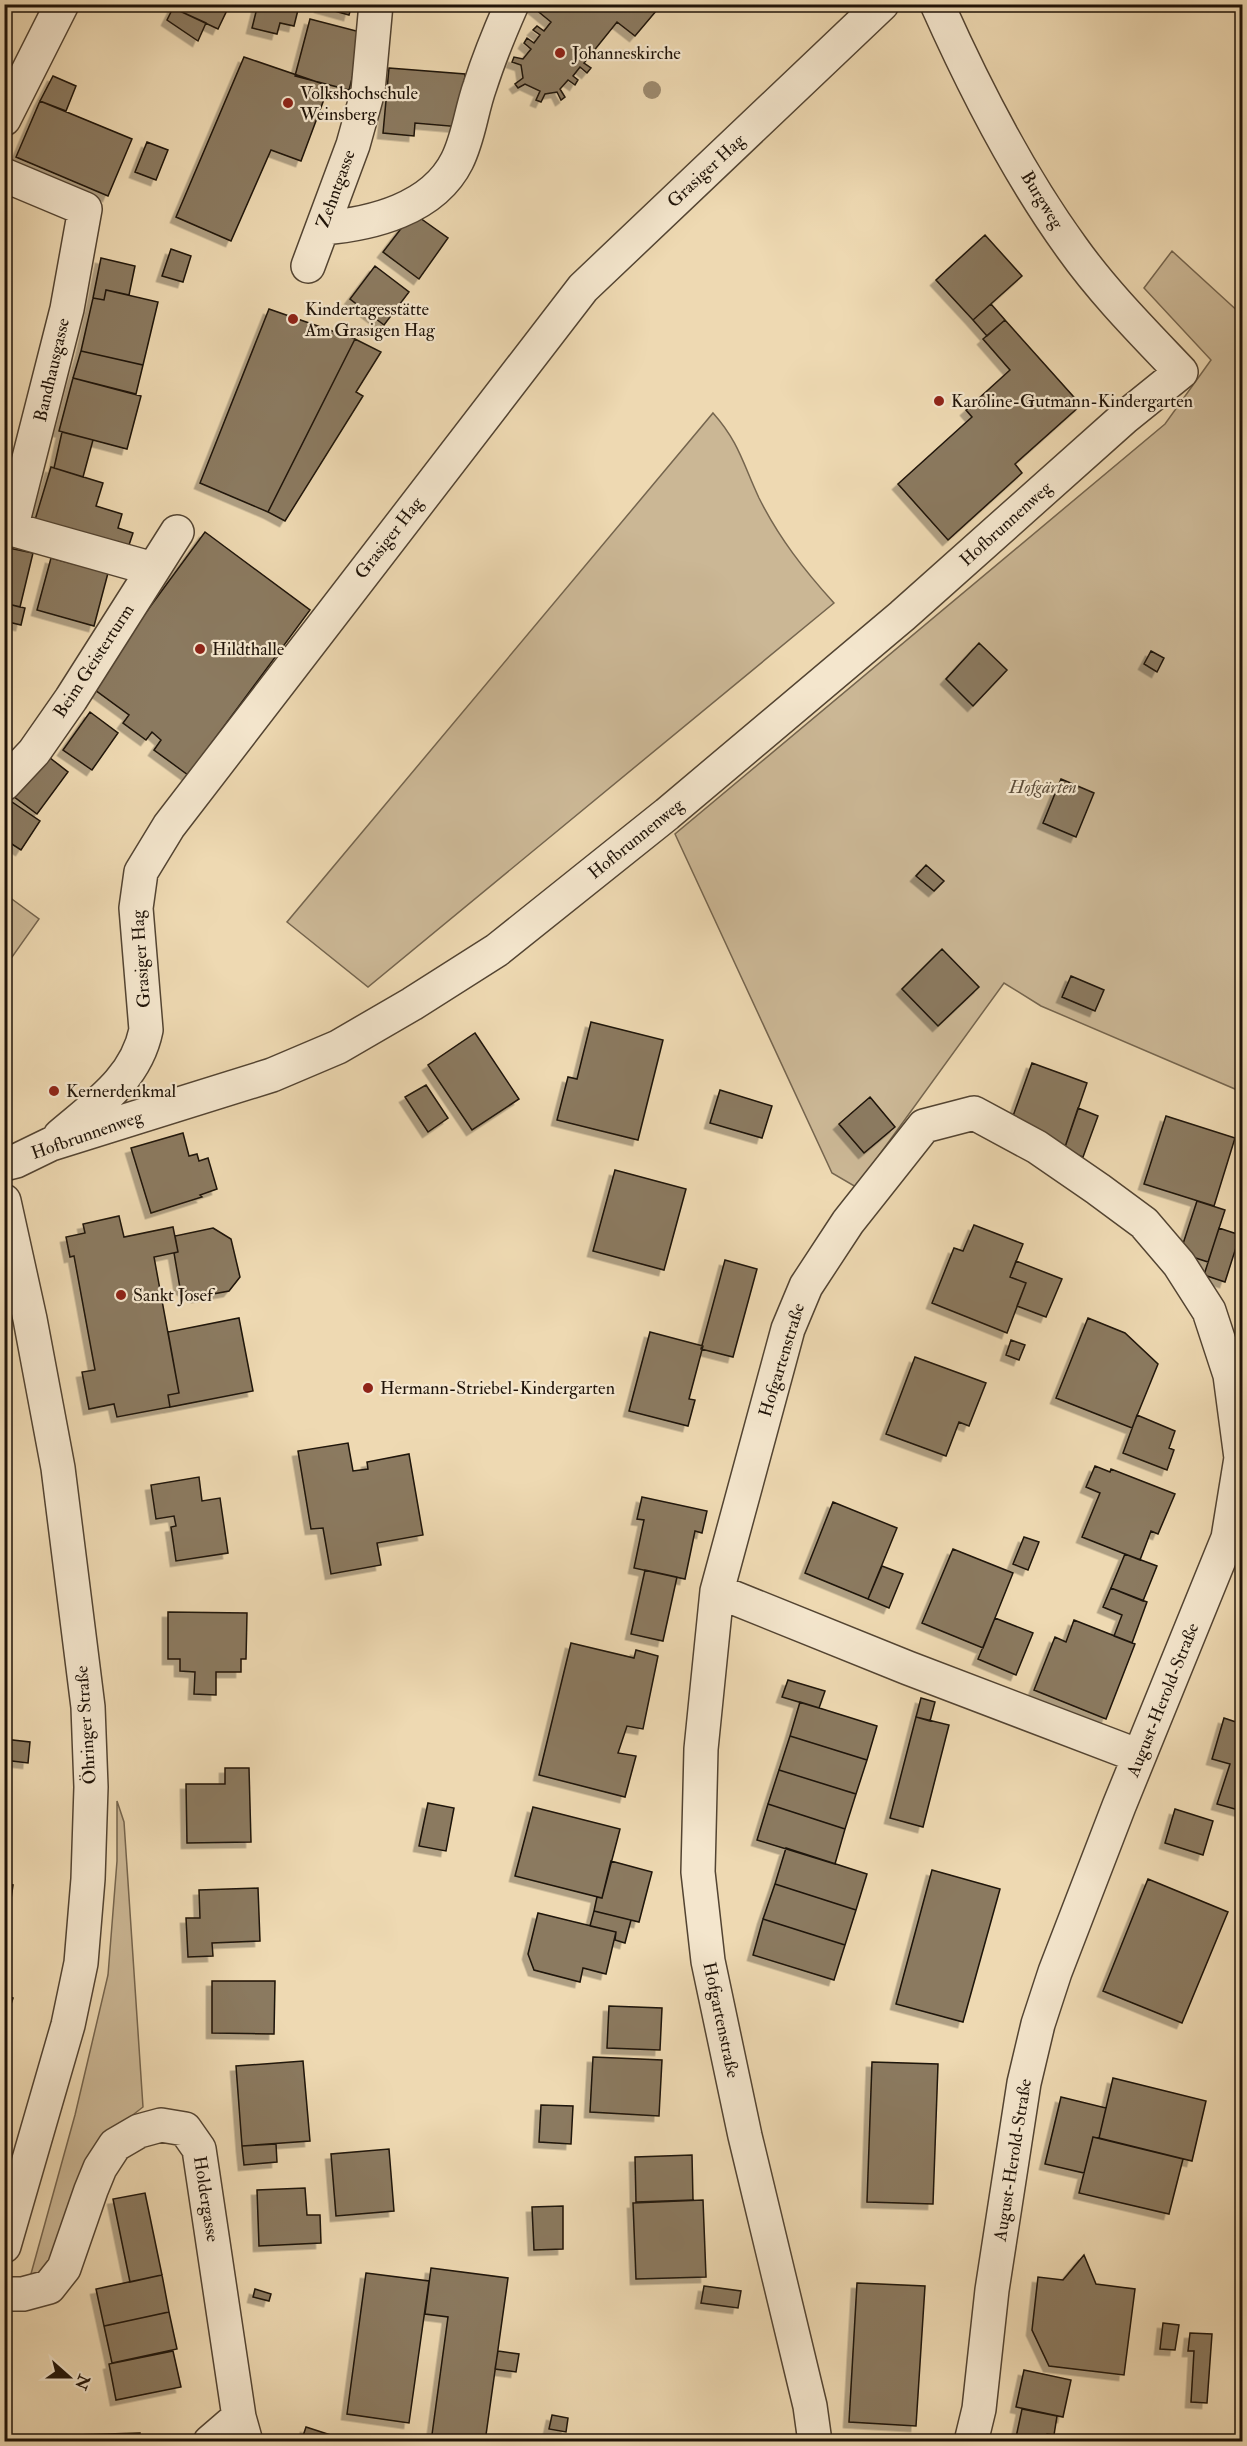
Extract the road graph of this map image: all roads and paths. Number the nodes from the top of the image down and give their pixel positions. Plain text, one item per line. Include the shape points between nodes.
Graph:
1 (62, 4) edge
2 (376, 4) edge
3 (512, 4) edge
4 (882, 4) edge
5 (937, 4) edge
6 (4, 119) edge
7 (4, 175) edge
8 (323, 228) junction
9 (308, 266) dead end
10 (1181, 372) joint
11 (8, 528) edge
12 (177, 532) dead end
13 (153, 569) junction
14 (4, 784) edge
15 (924, 1126) joint
16 (51, 1144) junction
17 (4, 1164) edge
18 (4, 1201) edge
19 (717, 1591) junction
20 (1139, 1756) junction
21 (4, 2246) edge
22 (4, 2294) edge
23 (243, 2429) edge
24 (210, 2442) edge
25 (815, 2442) edge
26 (971, 2442) edge

1 - 6 street
2 - 8 street, Zehntgasse via 368,91
3 - 8 street via 479,88 466,139 446,180 422,199 389,216
4 - 16 street, Grasiger Hag via 583,288 169,826 141,872 137,899 146,1030 143,1046 120,1085
5 - 10 street, Burgweg via 1008,144 1072,249
7 - 11 street, Bandhausgasse via 85,209 62,332
8 - 9 street, Zehntgasse
10 - 16 street, Hofbrunnenweg via 667,814 497,950 338,1047 272,1075
11 - 13 street
12 - 13 street, Beim Geisterturm
13 - 14 street, Beim Geisterturm via 71,699 34,752
15 - 19 street, Hofgartenstraße via 848,1222 806,1286 789,1329
15 - 20 street, August-Herold-Straße via 974,1113 1037,1147 1144,1223 1179,1264 1209,1311 1230,1375 1241,1458 1228,1538
16 - 17 street, Hofbrunnenweg
18 - 21 street, Öhringer Straße via 58,1468 88,1707 91,1787 81,1963 68,2025
19 - 20 street
19 - 25 street, Hofgartenstraße via 701,1749 699,1883 711,1972
20 - 26 street, August-Herold-Straße via 1038,2024 1024,2083 992,2290 979,2409
22 - 23 street, Holdergasse via 49,2287 64,2268 100,2168 115,2145 139,2131 160,2125 185,2129 198,2149
23 - 24 street

